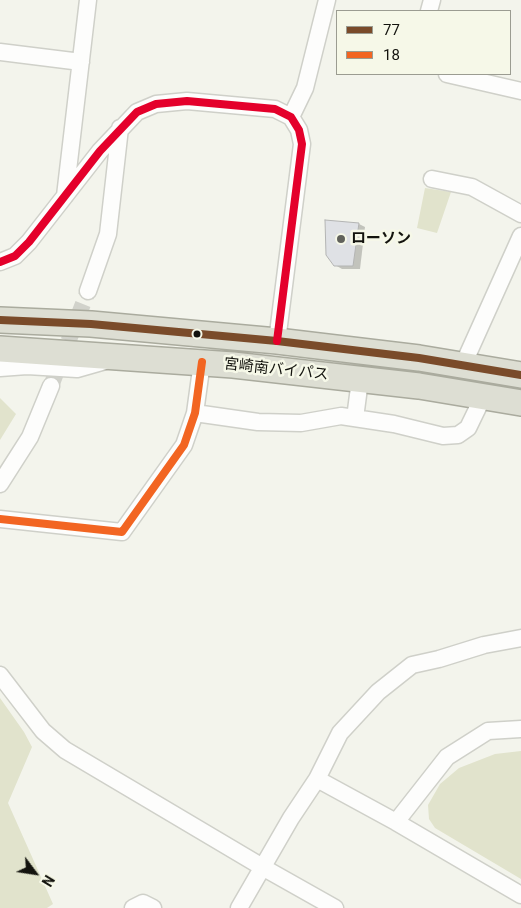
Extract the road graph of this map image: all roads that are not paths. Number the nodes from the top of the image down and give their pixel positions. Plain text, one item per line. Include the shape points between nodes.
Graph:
1 (88, 0) edge
2 (327, 0) edge
3 (0, 52) edge
4 (81, 62) junction
5 (452, 75) edge
6 (521, 91) edge
7 (291, 117) junction
8 (120, 128) junction
9 (432, 179) dead end
10 (65, 196) junction
11 (521, 214) edge
12 (521, 236) edge
13 (0, 262) edge
14 (88, 291) tunnel mouth
15 (0, 320) edge
16 (277, 341) junction
17 (0, 349) edge
18 (122, 356) junction
19 (202, 362) junction
20 (463, 365) junction
21 (0, 368) edge
22 (521, 375) edge
23 (360, 380) junction
24 (51, 386) tunnel mouth
25 (483, 397) junction
26 (521, 403) edge
27 (194, 413) junction
28 (355, 418) junction
29 (0, 484) edge
30 (0, 519) edge
31 (521, 638) edge
32 (0, 675) edge
33 (521, 729) edge
34 (317, 779) junction
35 (396, 822) junction
36 (264, 868) junction
37 (521, 895) edge
38 (133, 908) edge
39 (153, 908) edge
40 (239, 908) edge
41 (336, 908) edge

1 - 4 street
2 - 7 street via 306,88
3 - 4 street
4 - 10 street
5 - 6 street
7 - 8 street via 275,109 187,101 156,104 136,112
7 - 16 street via 300,130 302,144
8 - 10 street
8 - 14 street via 108,234
9 - 11 street via 472,187
10 - 13 street via 29,242 15,256
12 - 20 street
15 - 16 highway, 宮崎南バイパス via 91,324
16 - 20 highway, 宮崎南バイパス
17 - 18 highway, 宮崎南バイパス
18 - 19 highway, 宮崎南バイパス
18 - 21 street via 77,369
19 - 23 highway, 宮崎南バイパス
19 - 27 street
20 - 22 highway, 宮崎南バイパス
23 - 25 highway, 宮崎南バイパス
23 - 28 street
24 - 29 street via 30,437
25 - 26 highway, 宮崎南バイパス
25 - 28 street via 468,428 458,435 444,436
27 - 28 street via 258,422 301,423 341,416
27 - 30 street via 184,445 122,532
31 - 34 street via 412,665 378,692 340,733
32 - 36 street via 43,731 65,750
33 - 35 street via 488,731 448,757
34 - 35 street
34 - 36 street
35 - 37 street
36 - 40 street
36 - 41 street
38 - 39 street via 143,903

